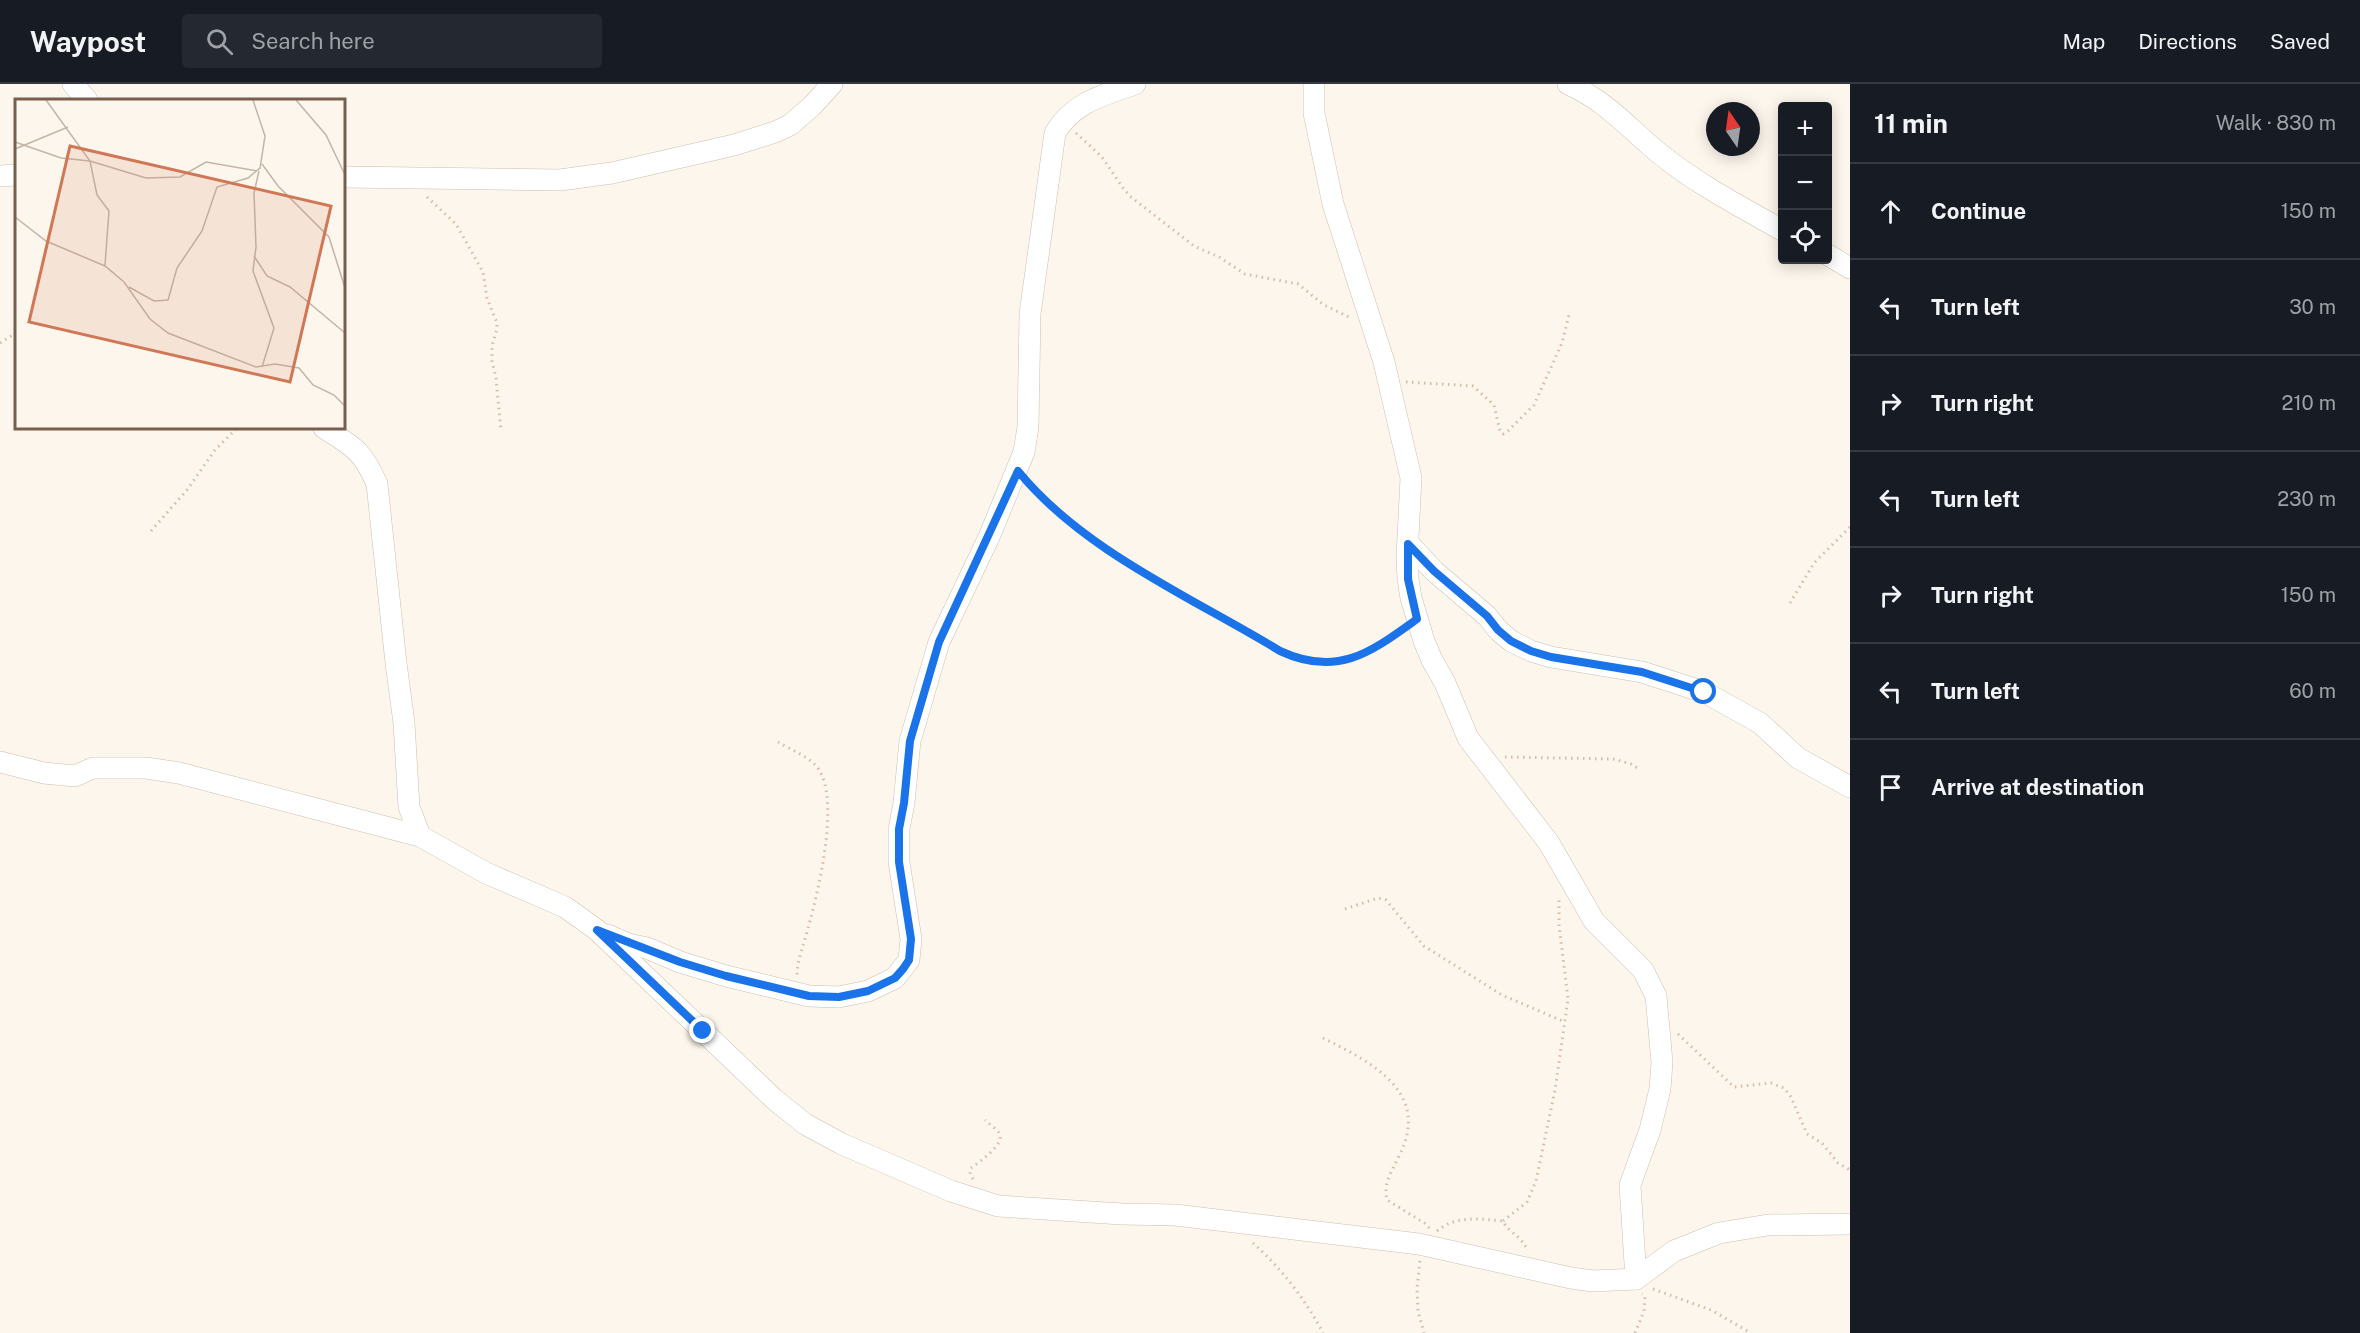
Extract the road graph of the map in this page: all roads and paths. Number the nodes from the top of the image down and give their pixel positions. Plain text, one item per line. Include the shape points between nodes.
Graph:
1 (74, 84) edge
2 (832, 84) edge
3 (1135, 84) edge
4 (1314, 84) edge
5 (1568, 84) edge
6 (86, 99) edge
7 (1068, 115) junction
8 (15, 174) edge
9 (0, 176) edge
10 (345, 177) edge
11 (409, 178) junction
12 (1778, 228) edge
13 (1832, 258) edge
14 (1850, 268) edge
15 (1569, 315) dead end
16 (1373, 327) junction
17 (15, 334) edge
18 (0, 344) edge
19 (1389, 382) junction
20 (236, 429) edge
21 (326, 429) edge
22 (501, 431) dead end
23 (1018, 471) junction
24 (1850, 528) edge
25 (151, 531) dead end
26 (1408, 544) junction
27 (1790, 603) dead end
28 (1417, 619) junction
29 (778, 742) dead end
30 (1481, 756) junction
31 (0, 762) edge
32 (1639, 769) dead end
33 (1850, 787) edge
34 (420, 836) junction
35 (1559, 893) dead end
36 (1345, 909) dead end
37 (597, 930) junction
38 (791, 993) junction
39 (1565, 1022) junction
40 (1675, 1030) dead end
41 (1323, 1038) dead end
42 (985, 1120) dead end
43 (1850, 1170) edge
44 (976, 1186) dead end
45 (1235, 1221) junction
46 (1503, 1221) junction
47 (1850, 1224) edge
48 (1419, 1244) junction
49 (1529, 1253) dead end
50 (1636, 1279) junction
51 (1323, 1333) edge
52 (1424, 1333) edge
53 (1635, 1333) edge
54 (1751, 1333) edge

1 - 6 street
2 - 11 street via 790,125 672,160 560,180
3 - 7 street via 1089,100
4 - 16 street via 1314,113 1333,204
5 - 12 street via 1604,104 1660,154 1693,177
7 - 16 path via 1071,126 1102,157 1123,188 1194,246 1245,274 1298,284 1324,305
7 - 23 street via 1055,133 1051,148 1030,314 1028,427
8 - 9 street
10 - 11 street
11 - 22 path via 456,224 483,272 487,298 497,323 492,354
13 - 14 street
15 - 19 path via 1562,343 1534,405 1503,434 1494,405 1473,386
16 - 19 street
17 - 18 path
19 - 26 street via 1411,478
20 - 25 path
21 - 34 street via 356,448 377,484 405,723 409,807
23 - 28 path via 1033,490 1096,542 1300,660 1316,663 1362,655
23 - 38 street via 939,642 910,741 899,829 900,871 911,939 909,960 895,978 868,991 839,997
24 - 27 path via 1814,563
26 - 28 street via 1408,579
26 - 33 street via 1511,641 1551,657 1642,672 1704,692 1752,718 1798,758
28 - 30 street via 1459,721
29 - 38 path via 820,771 828,795 819,884
30 - 32 path via 1613,759
30 - 50 street via 1549,843 1594,921 1643,970 1656,996 1662,1062 1660,1089 1630,1185
31 - 34 street via 75,776 93,768 146,768 179,773
34 - 37 street via 486,873 565,907
35 - 39 path via 1568,999
36 - 39 path via 1377,898 1386,900 1424,946 1502,995
37 - 38 street via 680,962
37 - 45 street via 774,1099 806,1124 842,1144 951,1191 998,1206
39 - 46 path via 1556,1090 1536,1181 1527,1202
40 - 43 path via 1734,1087 1771,1083 1784,1088 1804,1131
41 - 46 path via 1381,1071 1407,1108 1409,1123 1384,1190 1386,1200 1426,1224 1433,1234 1451,1222
42 - 44 path via 1001,1140 971,1168
45 - 48 street
45 - 51 path via 1287,1279
46 - 49 path via 1520,1237
47 - 50 street via 1768,1225 1719,1233 1674,1251
48 - 50 street via 1571,1278
48 - 52 path via 1418,1311
50 - 53 path via 1645,1303
50 - 54 path via 1659,1293 1711,1310

